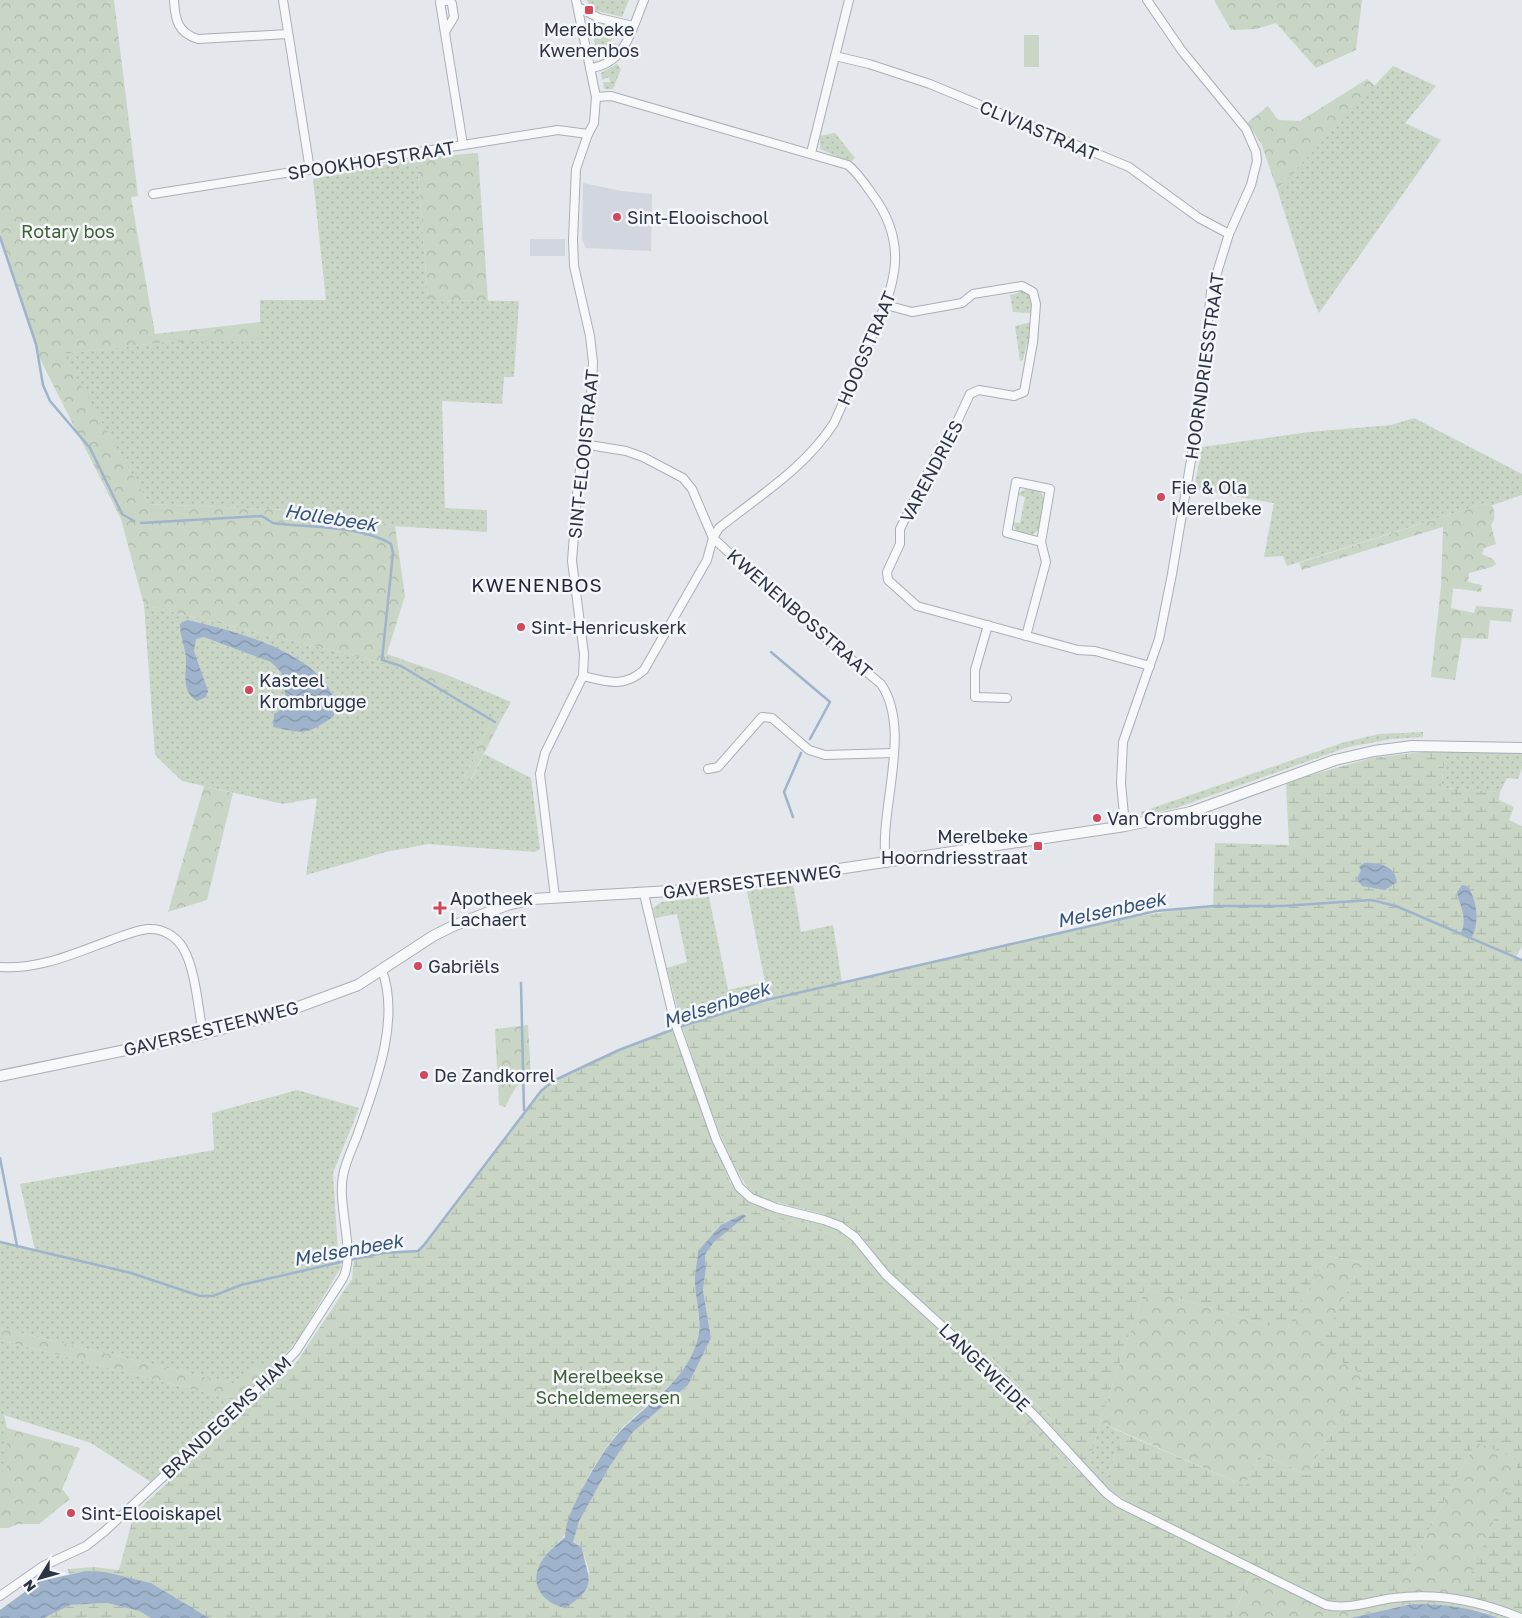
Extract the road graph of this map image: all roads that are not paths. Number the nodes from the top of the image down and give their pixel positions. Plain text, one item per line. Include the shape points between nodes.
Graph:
1 (174, 0) edge
2 (644, 0) edge
3 (849, 0) edge
4 (1148, 0) edge
5 (284, 1) edge
6 (577, 3) edge
7 (633, 26) junction
8 (445, 32) dead end
9 (288, 34) junction
10 (835, 56) junction
11 (590, 68) junction
12 (596, 97) junction
13 (588, 134) junction
14 (463, 146) junction
15 (811, 153) junction
16 (310, 170) junction
17 (153, 194) dead end
18 (1229, 234) junction
19 (886, 305) junction
20 (584, 444) junction
21 (713, 538) junction
22 (1041, 542) junction
23 (988, 625) junction
24 (1026, 636) junction
25 (1150, 666) junction
26 (583, 676) junction
27 (1007, 698) dead end
28 (1522, 748) edge
29 (893, 753) junction
30 (708, 769) dead end
31 (1125, 826) junction
32 (886, 863) junction
33 (644, 894) junction
34 (555, 897) junction
35 (0, 967) edge
36 (382, 970) junction
37 (203, 1034) junction
38 (0, 1076) edge
39 (0, 1596) edge
40 (1521, 1618) edge

1 - 9 street via 175,18 180,29 198,39
2 - 7 street
3 - 10 street
4 - 18 street, HOORNDRIESSTRAAT via 1182,52 1252,140 1257,161 1255,174
5 - 9 street
6 - 7 street via 599,18
6 - 11 street, SINT-ELOOISTRAAT
7 - 11 street via 619,56 604,66
8 - 14 street
9 - 16 street
10 - 15 street
10 - 18 street, CLIVIASTRAAT via 930,84 1128,167 1199,218
11 - 12 street, SINT-ELOOISTRAAT
12 - 13 street, SINT-ELOOISTRAAT via 594,123
12 - 15 street, HOOGSTRAAT via 611,96
13 - 14 street, SPOOKHOFSTRAAT via 558,130
13 - 20 street, SINT-ELOOISTRAAT via 576,169 573,240 574,266 593,362
14 - 16 street, SPOOKHOFSTRAAT
15 - 19 street, HOOGSTRAAT via 848,165 889,219 893,230 895,267
16 - 17 street, SPOOKHOFSTRAAT
18 - 25 street, HOORNDRIESSTRAAT via 1210,292 1193,454 1159,639
19 - 21 street, HOOGSTRAAT via 826,436 805,459 719,528
19 - 23 street, VARENDRIES via 912,312 962,303 973,294 1022,286 1036,297 1033,342 1024,392 1014,396 979,390 970,394 900,530 900,544 887,572 888,580 917,606
20 - 21 street, KWENENBOSSTRAAT via 626,451 675,472 692,489
20 - 26 street, SINT-ELOOISTRAAT via 572,561 584,654
21 - 26 street, HOOGSTRAAT via 707,560 644,670 621,683
21 - 29 street, KWENENBOSSTRAAT via 785,604 881,684 892,708
22 - 22 street via 1007,533 1016,482 1050,489
22 - 24 street via 1046,562
23 - 24 street, VARENDRIES
23 - 27 street via 975,670 975,697
24 - 25 street, VARENDRIES
25 - 31 street, HOORNDRIESSTRAAT via 1124,742 1121,783
26 - 34 street, SINT-ELOOISTRAAT via 540,768 539,784
28 - 31 street, GAVERSESTEENWEG via 1412,746 1374,750 1335,760 1191,812
29 - 30 street via 825,754 809,750 766,716 718,768
29 - 32 street, KWENENBOSSTRAAT via 884,845
31 - 32 street, GAVERSESTEENWEG
32 - 33 street, GAVERSESTEENWEG via 705,889
33 - 34 street, GAVERSESTEENWEG
33 - 40 street, LANGEWEIDE via 675,1023 716,1138 733,1177 744,1192 769,1205 840,1226 855,1237 886,1275 1035,1416 1097,1485 1119,1503 1326,1605 1346,1608 1393,1598 1434,1595 1472,1602
34 - 36 street, GAVERSESTEENWEG via 507,905 479,914 433,936
35 - 37 street via 43,963 148,929 162,931 174,936 188,959
36 - 37 street, GAVERSESTEENWEG via 358,985 328,997 258,1021
36 - 39 street, BRANDEGEMS HAM via 387,990 383,1057 343,1176 347,1266 343,1278 296,1351 270,1379 105,1531 86,1546 43,1566
37 - 38 street, GAVERSESTEENWEG

